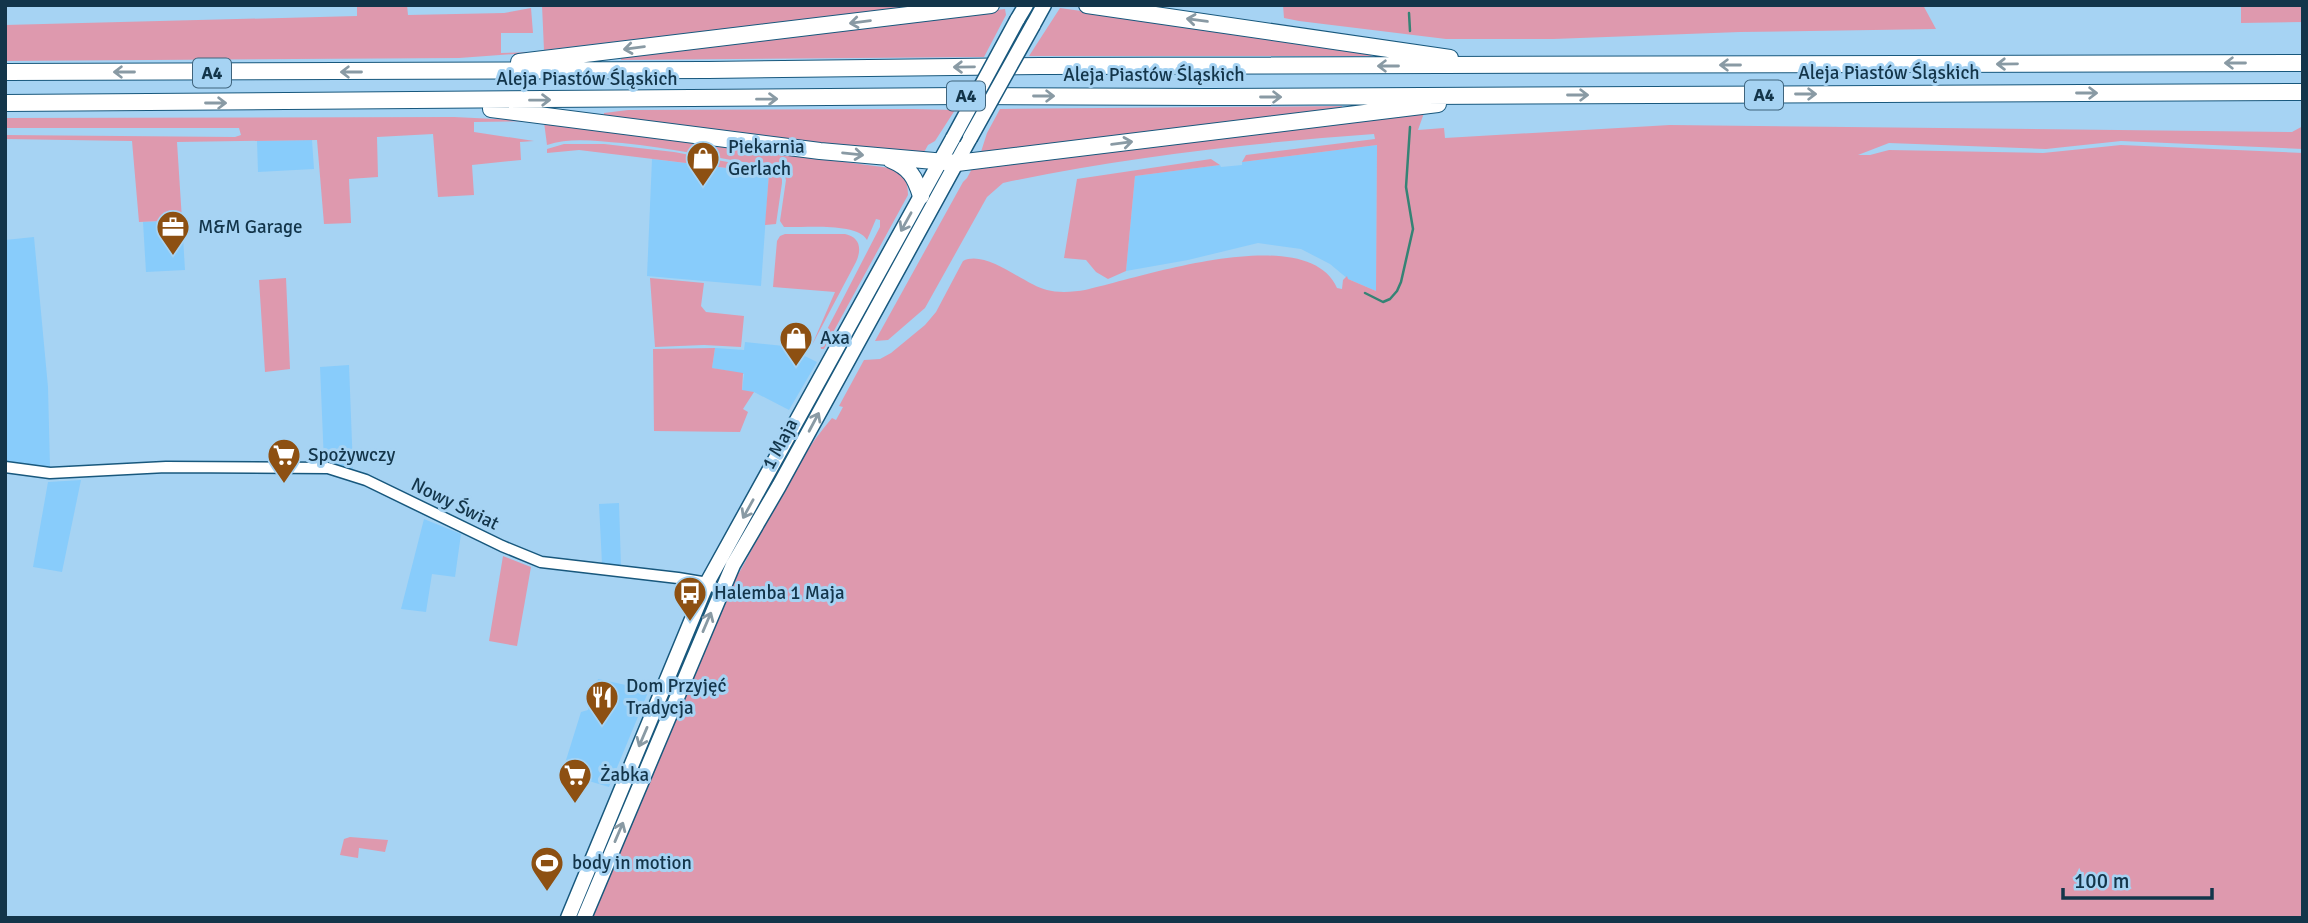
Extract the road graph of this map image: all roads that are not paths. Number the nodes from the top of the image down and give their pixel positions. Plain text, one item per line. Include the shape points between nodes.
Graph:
1 (991, 5) edge
2 (1026, 5) edge
3 (1044, 5) edge
4 (1091, 6) edge
5 (2303, 63) edge
6 (1505, 66) junction
7 (5, 72) edge
8 (419, 72) junction
9 (2303, 92) edge
10 (1510, 96) junction
11 (423, 101) junction
12 (5, 103) edge
13 (886, 158) junction
14 (939, 162) junction
15 (957, 163) junction
16 (921, 196) junction
17 (5, 467) edge
18 (714, 587) junction
19 (568, 918) edge
20 (583, 918) edge

1 -> 8 highway
2 - 14 main road, 1 Maja, bridge
3 - 15 main road, 1 Maja, bridge
6 -> 4 highway
5 -> 6 highway, Aleja Piastów Śląskich / A4
6 -> 8 highway, Aleja Piastów Śląskich / A4
8 -> 7 highway, Aleja Piastów Śląskich / A4
10 -> 9 highway, Aleja Piastów Śląskich / A4
11 -> 10 highway, Aleja Piastów Śląskich / A4
15 -> 10 highway
12 -> 11 highway, Aleja Piastów Śląskich / A4
11 -> 13 highway
13 - 14 highway
13 - 16 highway via 914,175
14 - 15 highway
14 - 16 main road, 1 Maja
18 -> 15 main road, 1 Maja
16 -> 18 main road, 1 Maja
17 - 18 street, Nowy Świat via 50,473 166,467 328,468 366,480 541,562
18 -> 19 main road, 1 Maja
20 -> 18 main road, 1 Maja

